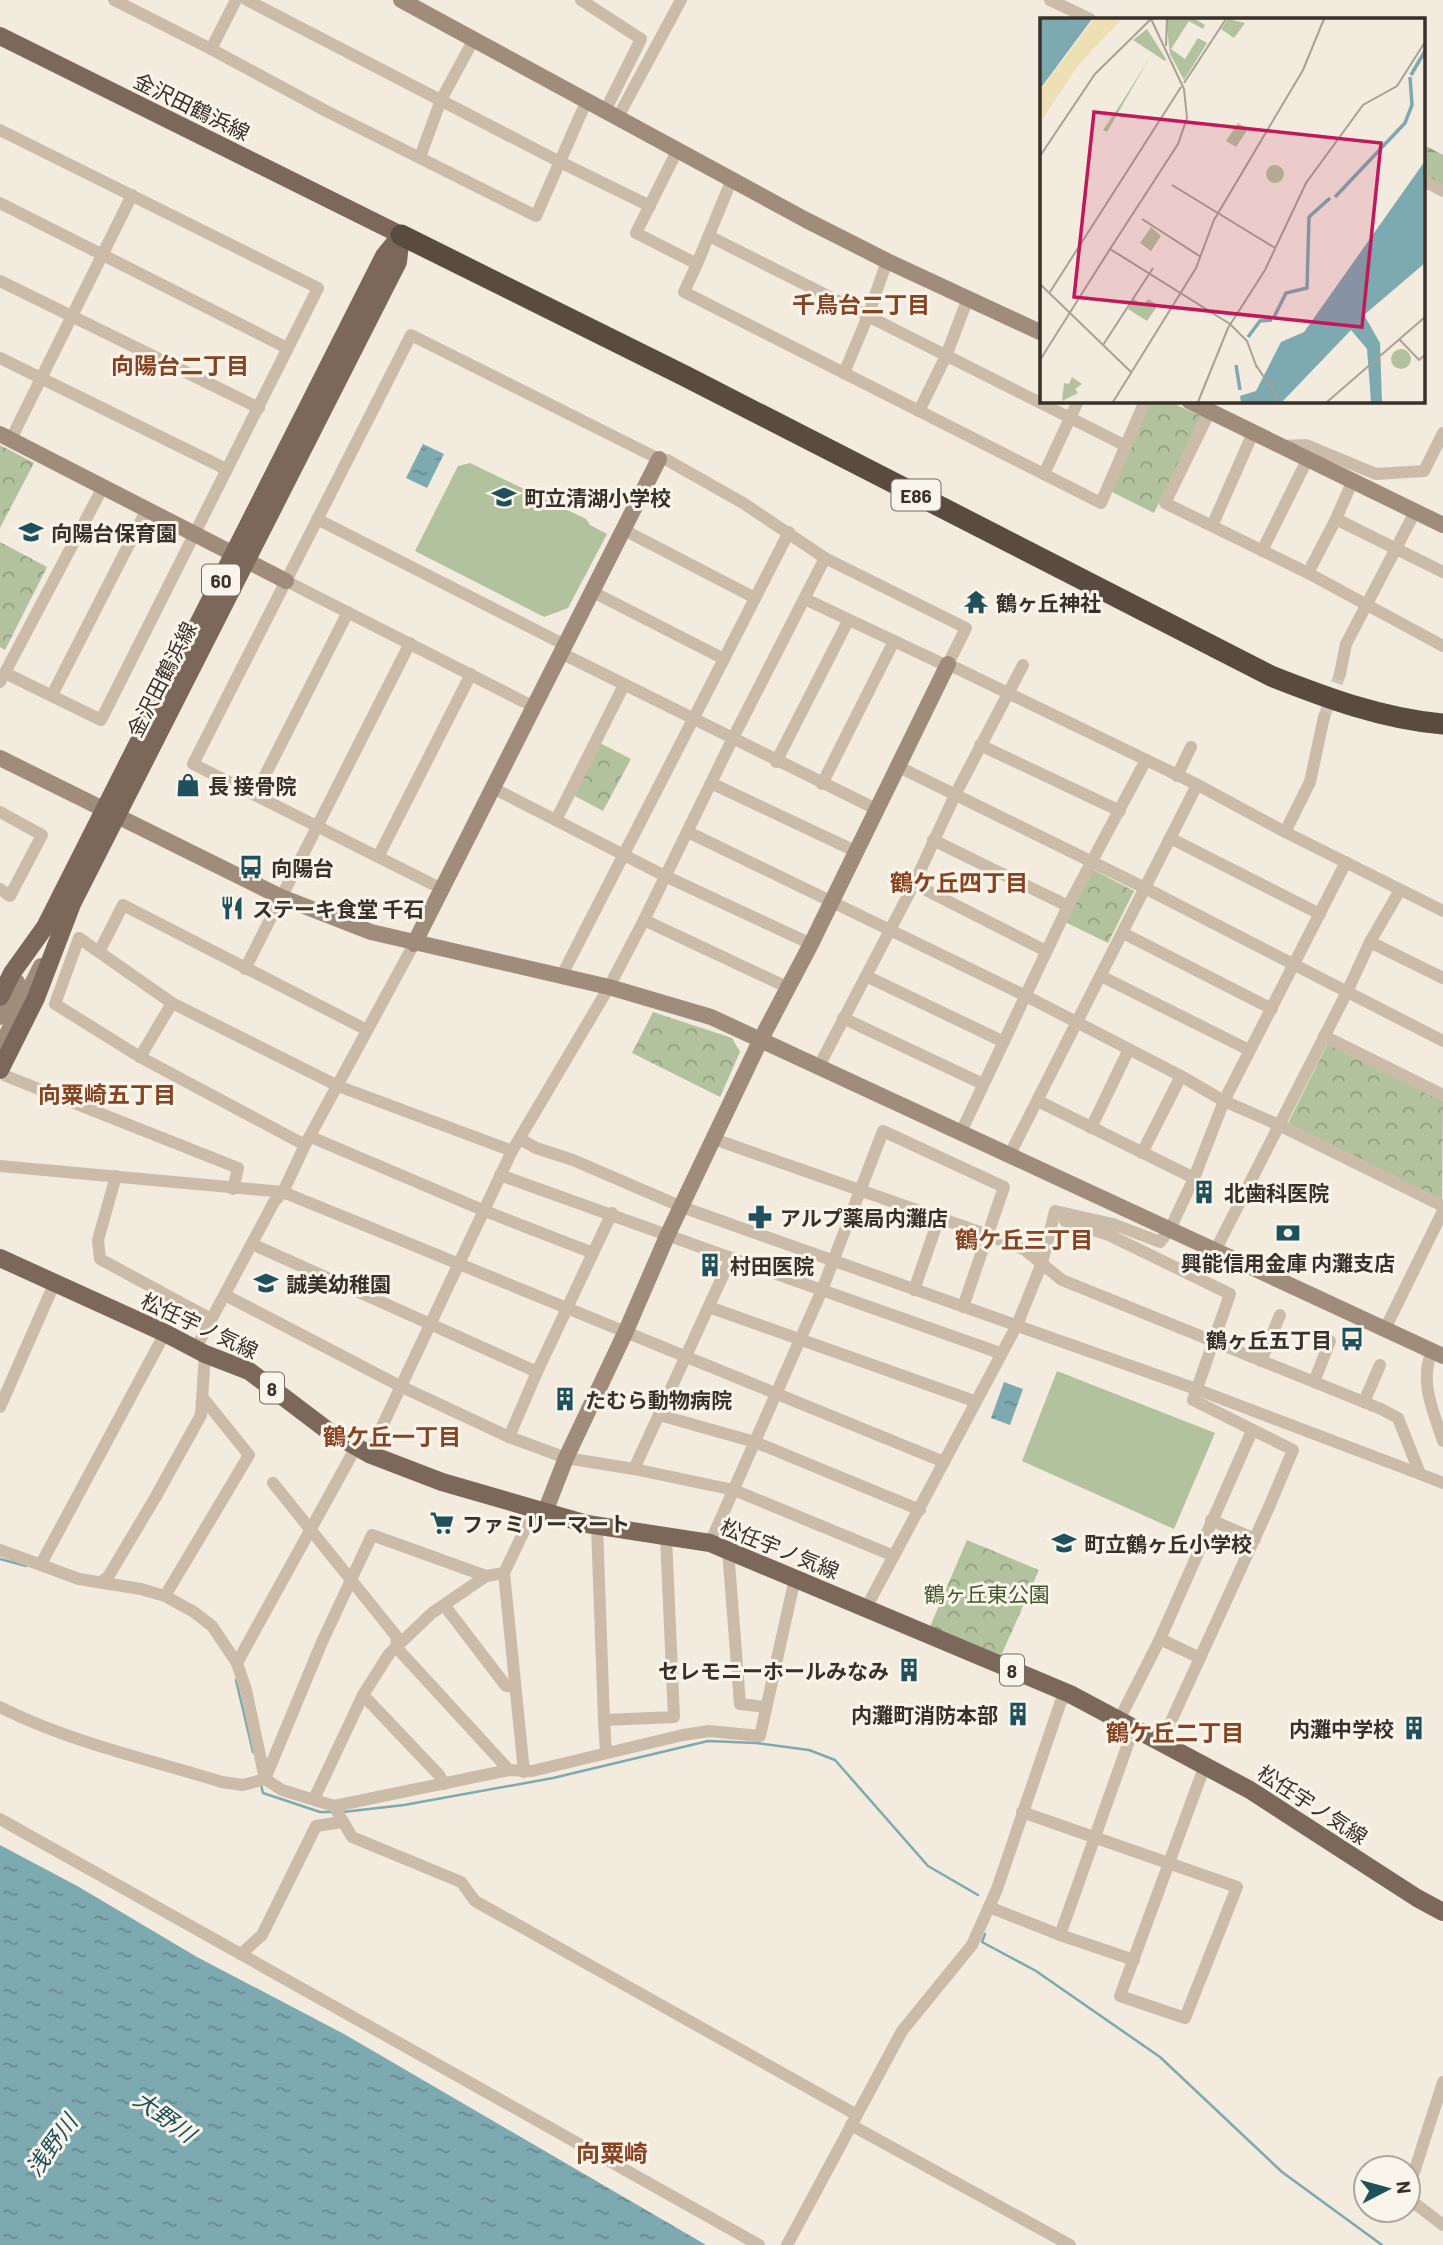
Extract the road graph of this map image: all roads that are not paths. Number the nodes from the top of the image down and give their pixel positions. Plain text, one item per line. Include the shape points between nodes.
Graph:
1 (114, 0) edge
2 (236, 0) edge
3 (247, 0) edge
4 (401, 0) edge
5 (581, 0) edge
6 (681, 0) edge
7 (1050, 0) edge
8 (1088, 18) edge
9 (0, 36) edge
10 (474, 39) junction
11 (211, 49) junction
12 (441, 100) junction
13 (587, 100) junction
14 (612, 114) junction
15 (0, 130) edge
16 (678, 149) junction
17 (420, 157) junction
18 (560, 162) junction
19 (732, 179) junction
20 (1426, 182) edge
21 (1443, 191) edge
22 (132, 195) junction
23 (0, 203) edge
24 (650, 206) junction
25 (401, 235) junction
26 (709, 236) junction
27 (102, 255) junction
28 (887, 261) junction
29 (697, 264) junction
30 (0, 281) edge
31 (968, 298) junction
32 (869, 316) junction
33 (72, 318) junction
34 (1040, 332) edge
35 (287, 348) junction
36 (946, 356) junction
37 (0, 358) edge
38 (844, 373) junction
39 (42, 379) junction
40 (1040, 402) edge
41 (1040, 402) edge
42 (1077, 402) edge
43 (1145, 402) edge
44 (1191, 402) edge
45 (259, 408) junction
46 (919, 411) junction
47 (1210, 411) junction
48 (1071, 417) junction
49 (1253, 433) junction
50 (1443, 433) edge
51 (6, 437) edge
52 (1126, 446) junction
53 (1282, 446) junction
54 (1308, 458) junction
55 (659, 459) junction
56 (226, 469) junction
57 (1044, 474) junction
58 (1353, 480) junction
59 (103, 487) junction
60 (147, 509) junction
61 (1415, 512) junction
62 (317, 519) junction
63 (1336, 519) junction
64 (1443, 525) edge
65 (1212, 526) junction
66 (624, 530) junction
67 (789, 532) junction
68 (195, 534) junction
69 (1395, 548) junction
70 (1262, 551) junction
71 (241, 557) junction
72 (825, 558) junction
73 (1443, 572) edge
74 (1308, 573) junction
75 (286, 581) junction
76 (593, 592) junction
77 (755, 598) junction
78 (804, 599) junction
79 (1366, 604) junction
80 (348, 612) junction
81 (848, 621) junction
82 (894, 641) junction
83 (410, 643) junction
84 (1443, 646) edge
85 (563, 649) junction
86 (724, 659) junction
87 (1023, 664) dead end
88 (948, 665) junction
89 (471, 674) junction
90 (1340, 674) tunnel mouth
91 (2, 678) edge
92 (624, 685) junction
93 (1007, 693) junction
94 (52, 695) junction
95 (534, 707) junction
96 (1324, 717) tunnel mouth
97 (693, 719) junction
98 (1443, 724) edge
99 (733, 740) junction
100 (980, 745) junction
101 (1191, 747) dead end
102 (0, 758) edge
103 (1146, 760) junction
104 (776, 762) junction
105 (897, 766) junction
106 (1177, 776) junction
107 (711, 783) junction
108 (822, 784) junction
109 (1197, 785) junction
110 (493, 788) junction
111 (255, 795) junction
112 (955, 795) junction
113 (876, 809) junction
114 (0, 811) edge
115 (1120, 811) junction
116 (111, 813) junction
117 (556, 820) junction
118 (317, 826) junction
119 (688, 832) junction
120 (1285, 832) junction
121 (1170, 838) junction
122 (933, 840) junction
123 (855, 851) junction
124 (625, 855) junction
125 (378, 857) junction
126 (1091, 862) junction
127 (1346, 862) junction
128 (666, 876) junction
129 (914, 884) junction
130 (1145, 888) junction
131 (0, 889) edge
132 (442, 889) junction
133 (1400, 890) junction
134 (281, 897) junction
135 (831, 902) junction
136 (72, 904) junction
137 (1068, 906) junction
138 (1443, 911) edge
139 (1320, 914) junction
140 (645, 920) junction
141 (46, 927) junction
142 (890, 932) junction
143 (1123, 933) junction
144 (1370, 942) junction
145 (414, 943) junction
146 (811, 944) junction
147 (1046, 950) junction
148 (99, 952) junction
149 (1295, 965) junction
150 (245, 968) junction
151 (866, 976) junction
152 (1101, 976) junction
153 (561, 977) junction
154 (1443, 978) edge
155 (26, 980) junction
156 (609, 987) junction
157 (789, 988) junction
158 (1347, 992) junction
159 (1026, 996) junction
160 (0, 997) edge
161 (172, 1003) junction
162 (1272, 1009) junction
163 (0, 1017) edge
164 (843, 1018) junction
165 (1076, 1022) junction
166 (367, 1030) junction
167 (1324, 1037) junction
168 (761, 1038) junction
169 (1443, 1041) edge
170 (1004, 1042) junction
171 (0, 1048) edge
172 (1129, 1049) junction
173 (1250, 1050) junction
174 (140, 1057) junction
175 (819, 1066) junction
176 (3, 1073) edge
177 (1181, 1076) junction
178 (983, 1084) junction
179 (338, 1086) junction
180 (1443, 1095) edge
181 (1038, 1101) junction
182 (1224, 1101) junction
183 (1279, 1125) junction
184 (1091, 1128) junction
185 (961, 1132) junction
186 (520, 1139) junction
187 (714, 1139) junction
188 (308, 1141) junction
189 (512, 1151) junction
190 (1142, 1153) junction
191 (1010, 1154) junction
192 (0, 1166) edge
193 (500, 1175) junction
194 (116, 1176) junction
195 (1194, 1178) junction
196 (233, 1189) junction
197 (859, 1190) junction
198 (282, 1192) junction
199 (682, 1207) junction
200 (1443, 1208) edge
201 (485, 1211) junction
202 (612, 1213) junction
203 (1053, 1217) junction
204 (939, 1218) junction
205 (1170, 1229) junction
206 (668, 1234) junction
207 (988, 1235) junction
208 (252, 1244) junction
209 (1215, 1251) junction
210 (593, 1253) junction
211 (0, 1258) edge
212 (731, 1258) junction
213 (833, 1262) junction
214 (1042, 1262) junction
215 (459, 1264) junction
216 (55, 1282) junction
217 (821, 1290) junction
218 (914, 1290) junction
219 (225, 1295) junction
220 (568, 1307) junction
221 (709, 1307) junction
222 (963, 1307) junction
223 (1280, 1315) dead end
224 (211, 1319) junction
225 (430, 1325) junction
226 (1017, 1325) junction
227 (1385, 1329) junction
228 (626, 1331) junction
229 (165, 1333) junction
230 (798, 1340) junction
231 (1330, 1341) dead end
232 (1214, 1342) junction
233 (201, 1351) junction
234 (1000, 1353) junction
235 (1440, 1353) edge
236 (687, 1356) junction
237 (1261, 1361) junction
238 (1380, 1365) dead end
239 (537, 1372) junction
240 (1314, 1382) junction
241 (400, 1386) junction
242 (1196, 1389) junction
243 (776, 1393) junction
244 (203, 1398) junction
245 (974, 1401) junction
246 (1364, 1402) junction
247 (0, 1407) edge
248 (659, 1415) junction
249 (1252, 1431) junction
250 (509, 1437) junction
251 (1443, 1441) edge
252 (755, 1442) junction
253 (362, 1450) junction
254 (566, 1458) junction
255 (944, 1462) junction
256 (634, 1469) junction
257 (1420, 1474) junction
258 (273, 1483) dead end
259 (1443, 1483) edge
260 (734, 1490) junction
261 (920, 1510) junction
262 (545, 1512) junction
263 (1211, 1520) junction
264 (597, 1527) junction
265 (311, 1531) junction
266 (666, 1537) junction
267 (1255, 1539) junction
268 (710, 1543) junction
269 (0, 1550) edge
270 (728, 1550) junction
271 (894, 1556) junction
272 (41, 1563) junction
273 (504, 1573) junction
274 (486, 1576) junction
275 (795, 1578) junction
276 (351, 1581) junction
277 (101, 1582) junction
278 (165, 1596) junction
279 (444, 1605) junction
280 (866, 1608) junction
281 (1160, 1639) junction
282 (396, 1647) junction
283 (1199, 1658) junction
284 (237, 1663) junction
285 (515, 1687) junction
286 (1070, 1694) junction
287 (363, 1695) junction
288 (0, 1707) edge
289 (766, 1707) junction
290 (674, 1717) junction
291 (604, 1720) junction
292 (1127, 1723) junction
293 (676, 1736) junction
294 (1162, 1741) junction
295 (606, 1752) junction
296 (1205, 1765) junction
297 (509, 1770) junction
298 (524, 1772) junction
299 (261, 1780) junction
300 (444, 1784) junction
301 (314, 1799) junction
302 (1022, 1812) junction
303 (337, 1813) junction
304 (0, 1819) edge
305 (1094, 1837) junction
306 (1170, 1863) junction
307 (989, 1907) junction
308 (1443, 1912) edge
309 (1060, 1935) junction
310 (240, 1954) junction
311 (1134, 1960) junction
312 (1443, 2082) edge
313 (854, 2120) junction
314 (1420, 2154) edge
315 (1422, 2209) edge
316 (1443, 2225) edge
317 (759, 2245) edge
318 (787, 2245) edge
319 (1070, 2245) edge

1 - 11 street
2 - 11 street
3 - 12 street
4 - 10 street
5 - 14 street via 641,39
6 - 14 street
7 - 8 street
9 - 25 main road, 金沢田鶴浜線
10 - 12 street
10 - 13 street
11 - 17 street
12 - 17 street
12 - 18 street
13 - 14 street
13 - 18 street
14 - 16 street
15 - 22 street
16 - 19 street
16 - 24 street
17 - 18 street via 536,216
18 - 24 street
19 - 26 street
19 - 28 street
20 - 21 street
22 - 27 street
22 - 35 street via 318,288
23 - 27 street
24 - 29 street via 636,233
25 - 71 main road, 金沢田鶴浜線 / 60 via 398,262
25 - 98 highway, E86 via 1271,676 1372,712
26 - 29 street
26 - 32 street
27 - 33 street
27 - 35 street
28 - 31 street
28 - 32 street
29 - 38 street via 684,292
30 - 33 street
31 - 34 street
31 - 36 street
32 - 36 street
32 - 38 street
33 - 39 street
33 - 45 street
35 - 45 street
36 - 41 street
36 - 46 street
37 - 39 street
38 - 46 street
39 - 51 street
39 - 56 street
40 - 48 street
42 - 48 street
43 - 52 street
44 - 47 street
45 - 56 street
46 - 57 street
47 - 49 street
47 - 65 street via 1166,503
48 - 52 street
48 - 57 street
49 - 53 street
49 - 65 street
50 - 53 street via 1424,471 1399,474 1376,474 1306,445
51 - 59 street
52 - 57 street via 1101,503
53 - 54 street
54 - 58 street
54 - 70 street
55 - 62 street via 411,335
55 - 66 street
55 - 67 street
56 - 68 street
58 - 61 street
58 - 63 street
59 - 60 street
59 - 91 street
60 - 68 street
60 - 94 street
61 - 64 street
61 - 69 street
62 - 75 street
62 - 85 street
63 - 69 street
63 - 74 street
65 - 70 street
66 - 76 street
66 - 77 street
67 - 72 street
67 - 77 street
68 - 71 street
68 - 94 street via 101,720
69 - 73 street
69 - 79 street
70 - 74 street
71 - 75 street
71 - 116 main road, 金沢田鶴浜線 / 60
72 - 78 street
72 - 88 street via 966,628
74 - 79 street
75 - 80 street
75 - 111 street via 193,764
76 - 85 street
76 - 86 street
77 - 86 street
78 - 81 street
78 - 99 street
79 - 84 street
79 - 90 street via 1346,644
80 - 83 street
80 - 111 street
81 - 82 street
81 - 104 street
82 - 88 street
82 - 108 street
83 - 89 street
83 - 118 street
85 - 92 street
85 - 95 street
86 - 97 street
87 - 93 street
88 - 93 street
88 - 105 street
89 - 95 street
89 - 125 street
91 - 94 street
92 - 97 street
92 - 117 street
93 - 100 street
93 - 103 street
95 - 110 street
96 - 120 street via 1310,782
97 - 99 street
97 - 124 street
99 - 104 street
99 - 107 street
100 - 112 street
100 - 115 street
101 - 106 street
102 - 116 street
103 - 106 street
103 - 115 street
104 - 108 street
105 - 112 street
105 - 113 street
106 - 109 street
107 - 119 street
107 - 123 street
108 - 113 street
109 - 120 street
109 - 121 street
110 - 117 street
110 - 132 street
111 - 118 street
112 - 122 street
112 - 126 street
113 - 123 street
114 - 131 street via 42,835 10,896
115 - 126 street
116 - 134 street
116 - 136 main road, 金沢田鶴浜線 / 60
116 - 141 main road, 金沢田鶴浜線 / 60
117 - 124 street
118 - 125 street
118 - 134 street
119 - 128 street
119 - 135 street
120 - 127 street
121 - 130 street
121 - 139 street
122 - 129 street
122 - 137 street
123 - 135 street
124 - 128 street
124 - 153 street
125 - 132 street
126 - 130 street
126 - 137 street
127 - 133 street
127 - 139 street
128 - 140 street
128 - 146 street
129 - 142 street
129 - 147 street
130 - 143 street
130 - 149 street
132 - 145 street
133 - 138 street
133 - 144 street
134 - 145 street via 371,932
134 - 150 street
135 - 142 street
135 - 146 street
136 - 155 street
136 - 176 main road, 金沢田鶴浜線 / 60
137 - 147 street
139 - 149 street
140 - 156 street
140 - 157 street
141 - 155 street
141 - 160 main road, 金沢田鶴浜線 / 60 via 12,972
142 - 151 street
142 - 159 street
143 - 152 street
143 - 162 street
144 - 154 street
144 - 158 street
145 - 153 street
145 - 166 street
146 - 157 street
147 - 159 street
148 - 150 street via 123,905
148 - 161 street
148 - 174 street via 79,938 55,1004
149 - 158 street
149 - 162 street
150 - 166 street
151 - 164 street
151 - 170 street
152 - 165 street
152 - 173 street
153 - 156 street
155 - 163 street
155 - 171 street
156 - 168 street via 711,1017
156 - 186 street
157 - 168 street
158 - 167 street
158 - 169 street
159 - 165 street
159 - 170 street
161 - 174 street
161 - 179 street
162 - 173 street
164 - 175 street
164 - 178 street
165 - 172 street
165 - 181 street
166 - 179 street
167 - 180 street
167 - 183 street
168 - 175 street
168 - 187 street
170 - 178 street
172 - 177 street
172 - 184 street
173 - 182 street
174 - 188 street
175 - 185 street
176 - 196 street via 238,1168
177 - 182 street
177 - 190 street
178 - 185 street
179 - 188 street
179 - 189 street
181 - 184 street
181 - 191 street
182 - 183 street
182 - 195 street
183 - 200 street
183 - 209 street
184 - 190 street
185 - 191 street
186 - 189 street
186 - 199 street
187 - 197 street
187 - 199 street
188 - 198 street
188 - 201 street
189 - 193 street
190 - 195 street
191 - 205 street
192 - 194 street
193 - 201 street
193 - 202 street
194 - 196 street
194 - 224 street via 97,1240 100,1259
195 - 205 street
196 - 198 street
197 - 204 street
197 - 207 street via 883,1131 1004,1187
197 - 213 street
198 - 208 street
198 - 215 street
199 - 206 street
199 - 213 street
200 - 227 street
201 - 210 street
201 - 215 street
202 - 206 street
202 - 210 street
203 - 205 street via 1055,1211 1113,1224 1160,1242
203 - 214 street
203 - 232 street via 1110,1236 1230,1294
204 - 207 street
204 - 218 street
205 - 209 street
206 - 212 street
206 - 228 street
207 - 214 street
207 - 222 street
208 - 219 street
208 - 225 street
209 - 227 street
210 - 220 street
211 - 216 main road, 松任宇ノ気線 / 8
212 - 217 street
212 - 221 street
213 - 217 street
213 - 218 street
214 - 226 street
214 - 232 street via 1062,1280
215 - 220 street
215 - 225 street
216 - 229 main road, 松任宇ノ気線 / 8
216 - 247 street
217 - 230 street
217 - 234 street
218 - 222 street
219 - 224 street
219 - 241 street
220 - 228 street
220 - 239 street
221 - 230 street
221 - 236 street
222 - 226 street
223 - 237 street
224 - 233 street
225 - 239 street
225 - 241 street
226 - 234 street
226 - 242 street
227 - 235 street
228 - 236 street
228 - 254 street
229 - 233 main road, 松任宇ノ気線 / 8
229 - 272 street
230 - 243 street
230 - 245 street
231 - 240 street
232 - 237 street
232 - 242 street
233 - 244 street
233 - 253 main road, 松任宇ノ気線 / 8 via 249,1371 327,1430
234 - 245 street
235 - 251 street via 1426,1365 1426,1392
236 - 243 street
236 - 248 street
237 - 240 street
238 - 246 street
239 - 250 street
240 - 246 street
241 - 250 street
241 - 253 street
242 - 249 street via 1193,1399
242 - 257 street
243 - 252 street
243 - 255 street
244 - 277 street via 201,1415 155,1498
244 - 278 street via 249,1455
245 - 255 street
246 - 257 street via 1398,1418
248 - 252 street
248 - 256 street
249 - 263 street
249 - 267 street via 1293,1450
250 - 254 street
252 - 260 street
252 - 261 street
253 - 262 main road, 松任宇ノ気線 / 8 via 442,1482
253 - 265 street
254 - 256 street
254 - 262 street
255 - 261 street
256 - 260 street
257 - 259 street
258 - 265 street
260 - 268 street
260 - 271 street
261 - 271 street
262 - 264 main road, 松任宇ノ気線 / 8
262 - 273 street via 527,1525
263 - 267 street
263 - 281 street
264 - 266 main road, 松任宇ノ気線 / 8
264 - 291 street
265 - 276 street
265 - 284 street
266 - 268 main road, 松任宇ノ気線 / 8
266 - 290 street
267 - 283 street
268 - 270 main road, 松任宇ノ気線 / 8
269 - 272 street
270 - 275 main road, 松任宇ノ気線 / 8
270 - 289 street via 740,1704
271 - 280 street
272 - 277 street
273 - 274 street
273 - 285 street
274 - 276 street via 372,1535
274 - 279 street
275 - 280 main road, 松任宇ノ気線 / 8
275 - 289 street
276 - 282 street via 397,1637
276 - 299 street
277 - 278 street
278 - 284 street via 212,1626
279 - 282 street
279 - 285 street via 506,1686
280 - 286 main road, 松任宇ノ気線 / 8
281 - 283 street
281 - 292 street
282 - 287 street
282 - 297 street
283 - 294 street
284 - 299 street
285 - 298 street
286 - 292 main road, 松任宇ノ気線 / 8
286 - 302 street via 1061,1701
287 - 300 street
287 - 301 street
288 - 299 street via 83,1741 222,1782
289 - 293 street via 760,1736 709,1731
290 - 291 street
290 - 293 street
291 - 295 street
292 - 294 main road, 松任宇ノ気線 / 8
292 - 305 street
293 - 295 street
294 - 296 main road, 松任宇ノ気線 / 8
295 - 298 street
296 - 306 street
296 - 308 main road, 松任宇ノ気線 / 8
297 - 298 street
297 - 300 street
299 - 301 street
300 - 303 street
301 - 303 street
302 - 305 street
302 - 307 street
303 - 310 street via 317,1826 262,1935
303 - 313 street via 352,1837 461,1882 475,1901
304 - 310 street
305 - 306 street
305 - 309 street
306 - 311 street
306 - 311 street via 1237,1887 1185,2018 1120,1996
307 - 309 street
307 - 313 street via 969,1950 902,2031
309 - 311 street
310 - 317 street
312 - 314 street
313 - 318 street
313 - 319 street
315 - 316 street

